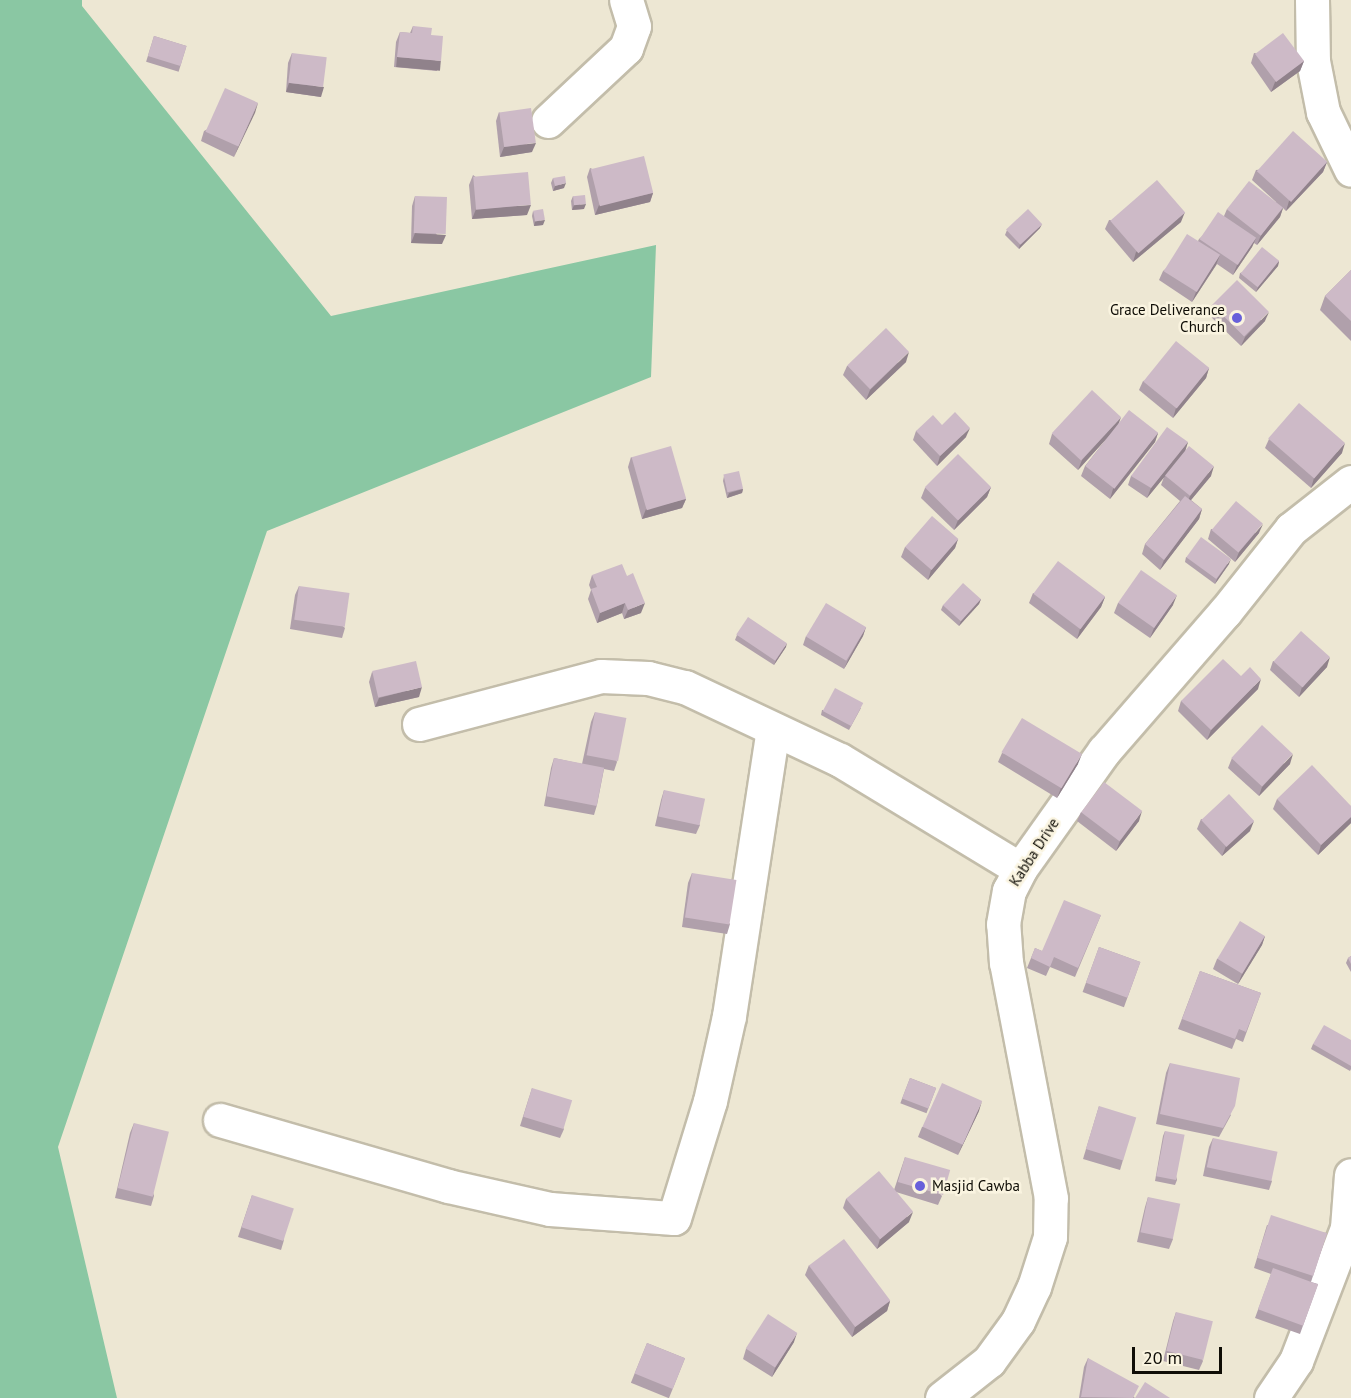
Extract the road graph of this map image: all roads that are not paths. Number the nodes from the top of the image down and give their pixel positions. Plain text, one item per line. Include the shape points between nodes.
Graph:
1 (626, 0) edge
2 (1312, 0) edge
3 (548, 121) dead end
4 (1351, 170) edge
5 (1351, 482) edge
6 (419, 724) dead end
7 (773, 730) junction
8 (1020, 869) junction
9 (220, 1120) dead end
10 (1351, 1175) edge
11 (942, 1398) edge
12 (1271, 1398) edge

1 - 3 street via 634,26 626,48
2 - 4 street via 1313,61 1323,112
5 - 8 street, Kabba Drive via 1292,529 1104,751
6 - 7 street via 601,676 648,678 685,687
7 - 8 street via 840,760
7 - 9 street via 729,1016 711,1101 674,1218 550,1209 448,1186
8 - 11 street, Kabba Drive via 1009,891 1003,924 1006,963 1051,1198 1050,1237 1035,1287 1018,1321 989,1361
10 - 12 street via 1343,1238 1296,1361

